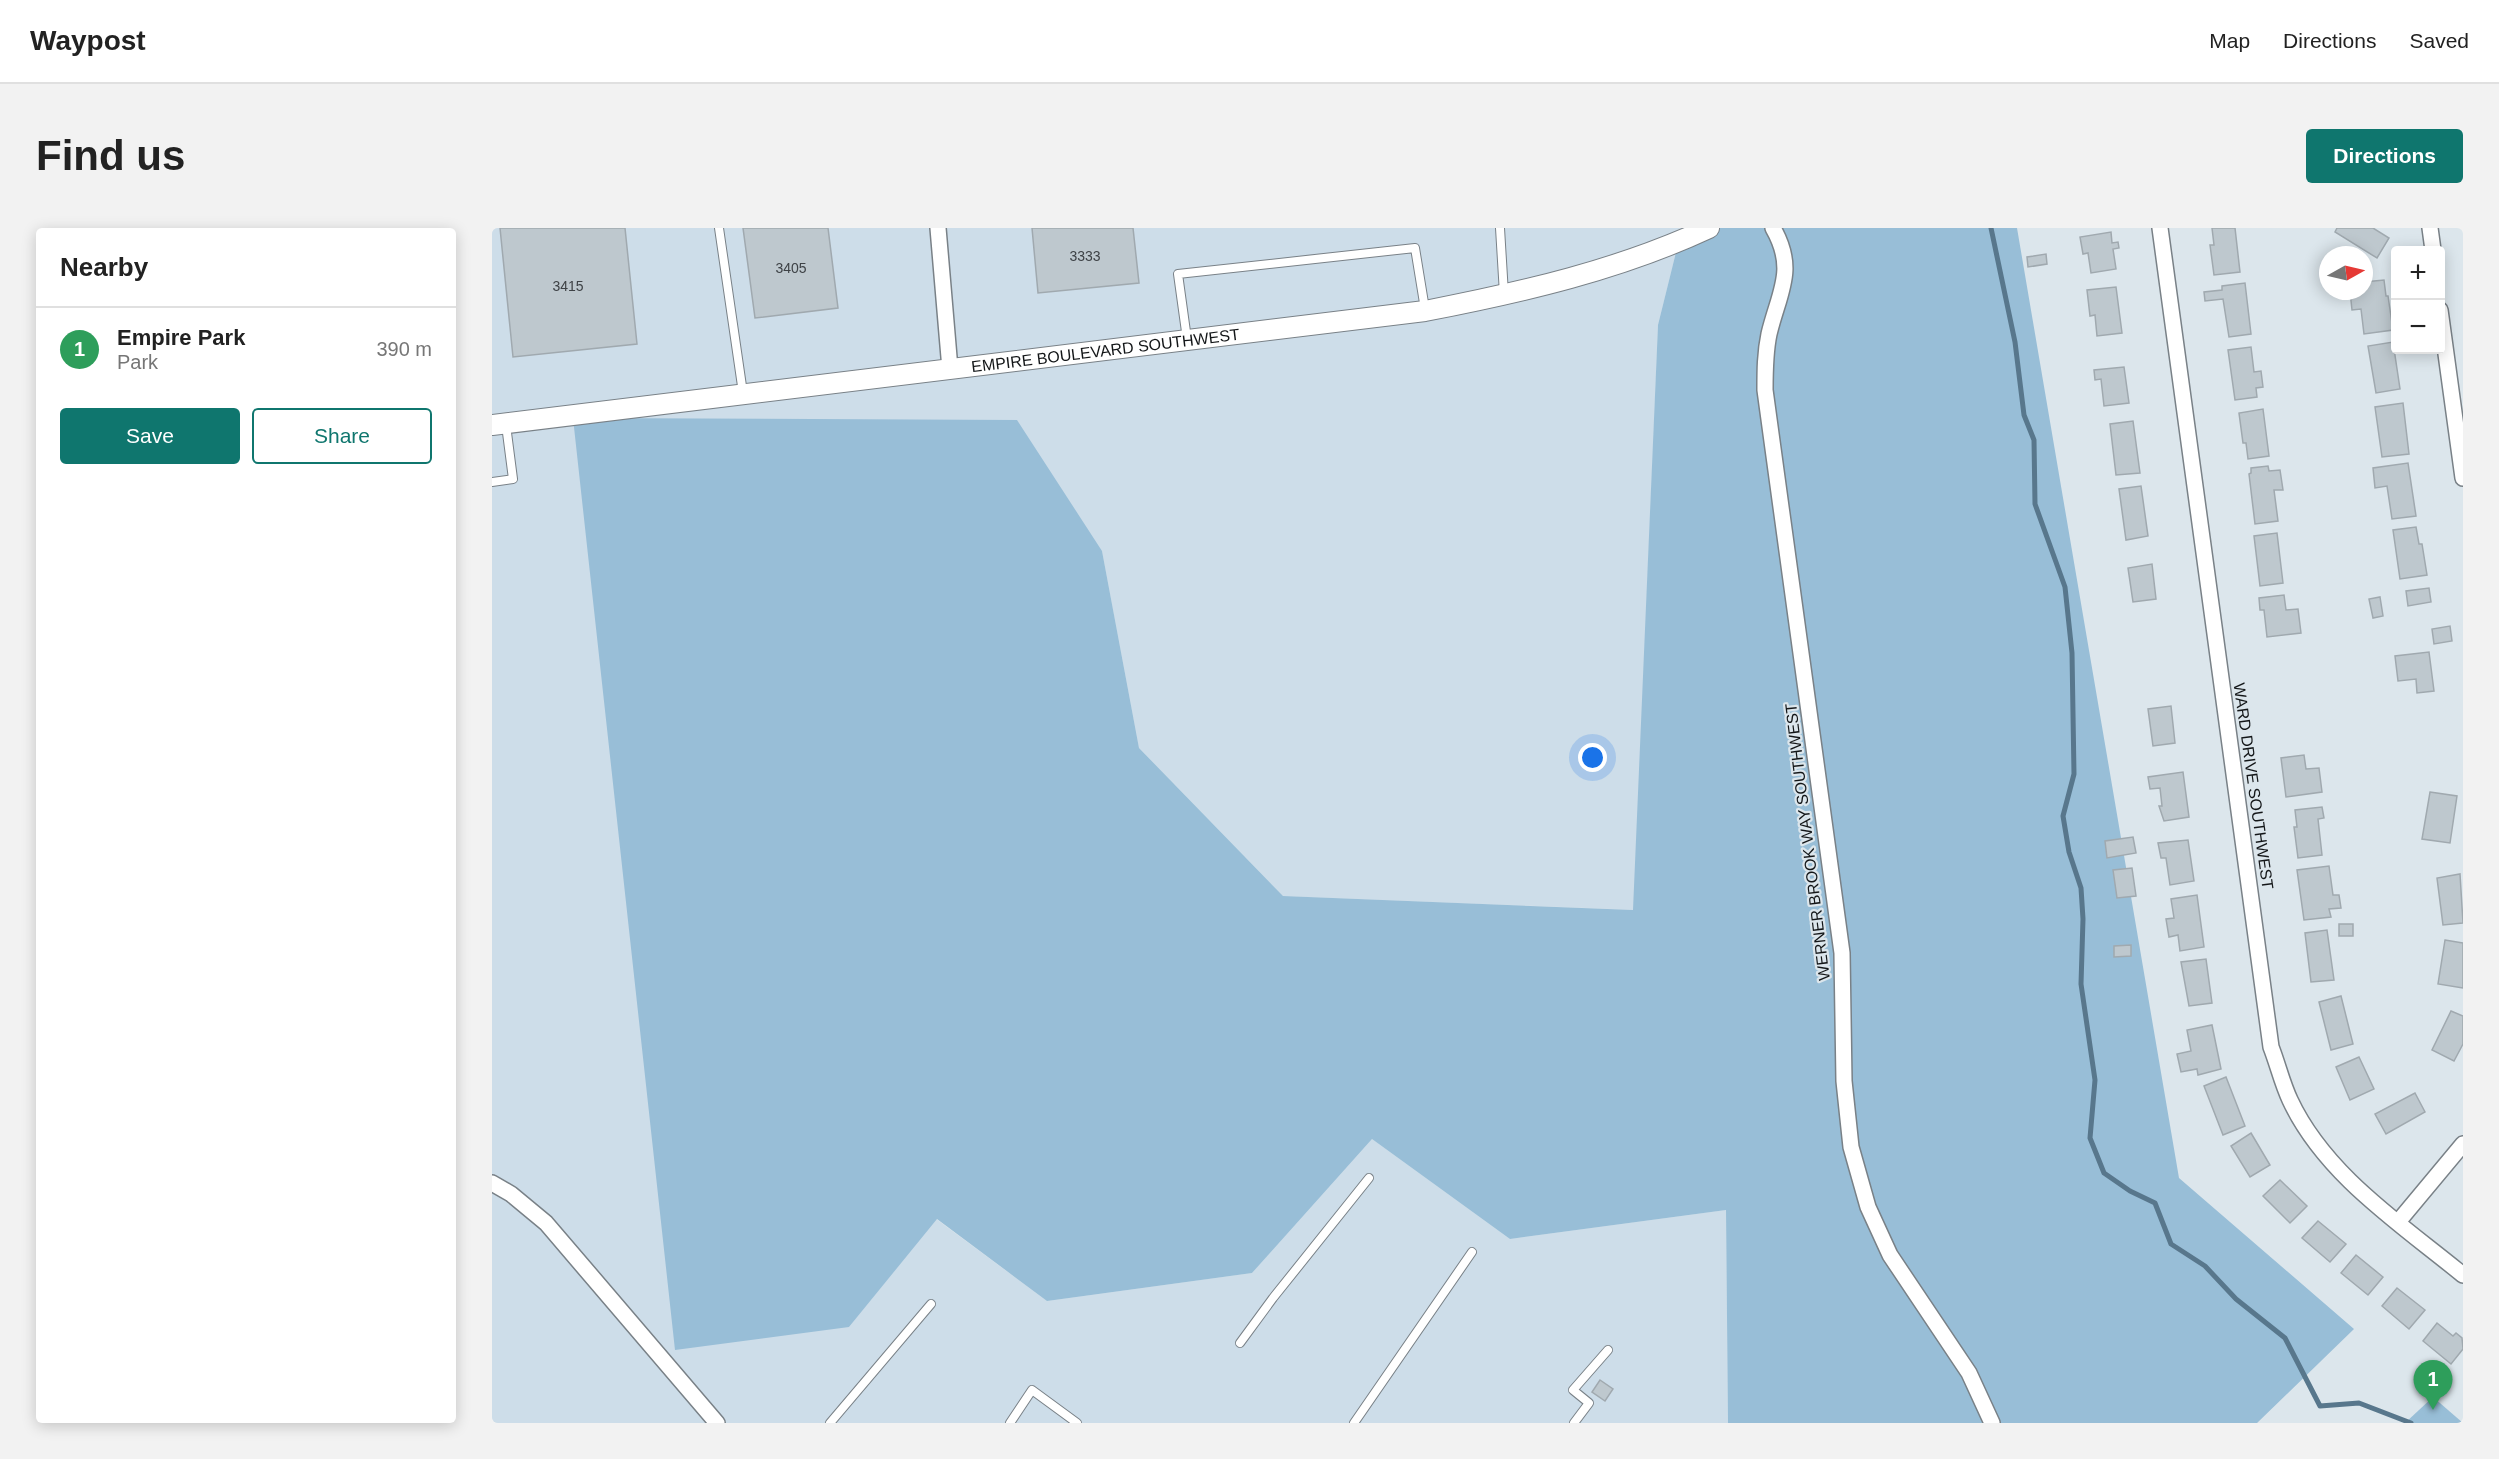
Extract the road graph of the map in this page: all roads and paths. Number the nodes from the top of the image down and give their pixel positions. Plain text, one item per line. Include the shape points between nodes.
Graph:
1 (719, 228) edge
2 (938, 228) edge
3 (1500, 228) edge
4 (1709, 228) edge
5 (1773, 228) edge
6 (2160, 228) edge
7 (2430, 228) edge
8 (2432, 246) edge
9 (1504, 296) junction
10 (1425, 311) junction
11 (1187, 340) junction
12 (2445, 347) edge
13 (950, 369) junction
14 (743, 394) junction
15 (499, 424) edge
16 (2463, 478) edge
17 (492, 482) edge
18 (2463, 1144) edge
19 (1369, 1178) dead end
20 (492, 1183) edge
21 (2398, 1222) junction
22 (1472, 1252) dead end
23 (2463, 1275) edge
24 (931, 1304) dead end
25 (1240, 1343) dead end
26 (1608, 1350) dead end
27 (717, 1423) edge
28 (830, 1423) edge
29 (1010, 1423) edge
30 (1077, 1423) edge
31 (1354, 1423) edge
32 (1574, 1423) edge
33 (1992, 1423) edge

1 - 14 lane
2 - 13 street
3 - 9 lane
4 - 9 street, EMPIRE BOULEVARD SOUTHWEST via 1597,271
5 - 33 street, WERNER BROOK WAY SOUTHWEST via 1786,258 1786,279 1769,334 1765,390 1842,953 1844,1081 1851,1147 1868,1207 1890,1255 1969,1373
6 - 21 street, WARD DRIVE SOUTHWEST via 2271,1047 2290,1100 2317,1144 2347,1179
7 - 8 street
9 - 10 street, EMPIRE BOULEVARD SOUTHWEST
10 - 11 street, EMPIRE BOULEVARD SOUTHWEST
10 - 11 lane via 1415,248 1178,274
11 - 13 street, EMPIRE BOULEVARD SOUTHWEST
12 - 16 street
13 - 14 street, EMPIRE BOULEVARD SOUTHWEST
14 - 15 street, EMPIRE BOULEVARD SOUTHWEST
15 - 17 lane via 513,479
18 - 21 street
19 - 25 lane
20 - 27 street via 546,1223
21 - 23 street, WARD DRIVE SOUTHWEST
22 - 31 lane
24 - 28 lane
26 - 32 lane via 1573,1390 1589,1403
29 - 30 lane via 1032,1390

